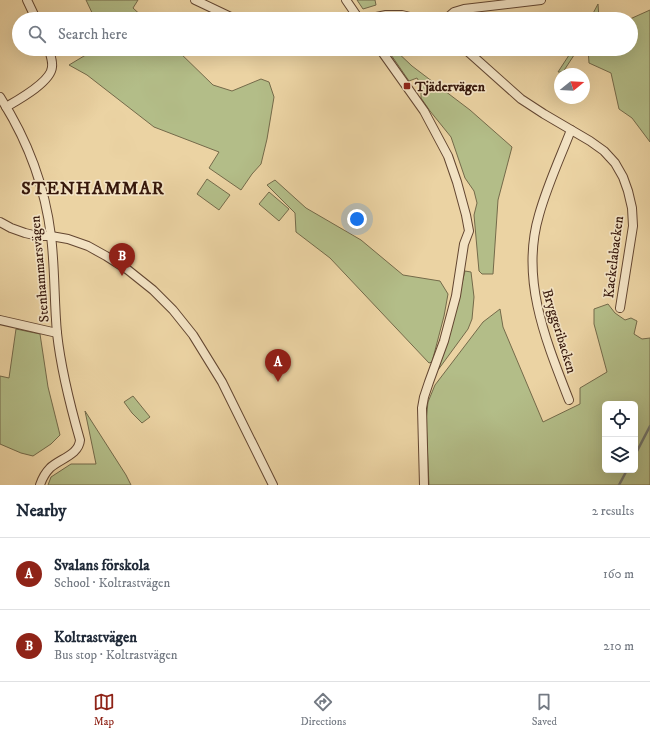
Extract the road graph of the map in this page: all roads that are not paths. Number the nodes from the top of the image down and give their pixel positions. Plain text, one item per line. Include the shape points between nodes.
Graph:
1 (26, 0) edge
2 (195, 0) edge
3 (346, 0) edge
4 (541, 0) edge
5 (32, 12) edge
6 (219, 12) edge
7 (354, 12) edge
8 (454, 12) edge
9 (51, 56) edge
10 (385, 56) edge
11 (473, 56) edge
12 (0, 98) edge
13 (6, 108) junction
14 (571, 130) junction
15 (0, 222) edge
16 (51, 236) junction
17 (620, 308) dead end
18 (0, 320) edge
19 (57, 333) junction
20 (569, 400) dead end
21 (40, 485) edge
22 (273, 485) edge
23 (424, 485) edge

1 - 5 street
2 - 6 street
3 - 7 street
4 - 8 street
9 - 13 street via 52,69 44,81
10 - 23 street via 424,111 448,156 468,227 454,304 422,408
11 - 14 street, Kackelabacken via 521,99
12 - 13 street, Stenhammarsvägen
13 - 16 street, Stenhammarsvägen via 36,170 48,213
14 - 17 street, Kackelabacken via 590,140 608,155 623,177 628,191 633,226
14 - 20 street, Bryggeribacken via 538,216 532,258 537,305
15 - 16 street via 25,234
16 - 19 street, Stenhammarsvägen
16 - 22 street via 88,246 106,256 153,290 173,310 193,335 222,382
18 - 19 street
19 - 21 street, Stenhammarsvägen via 67,393 80,440 76,450 51,468

